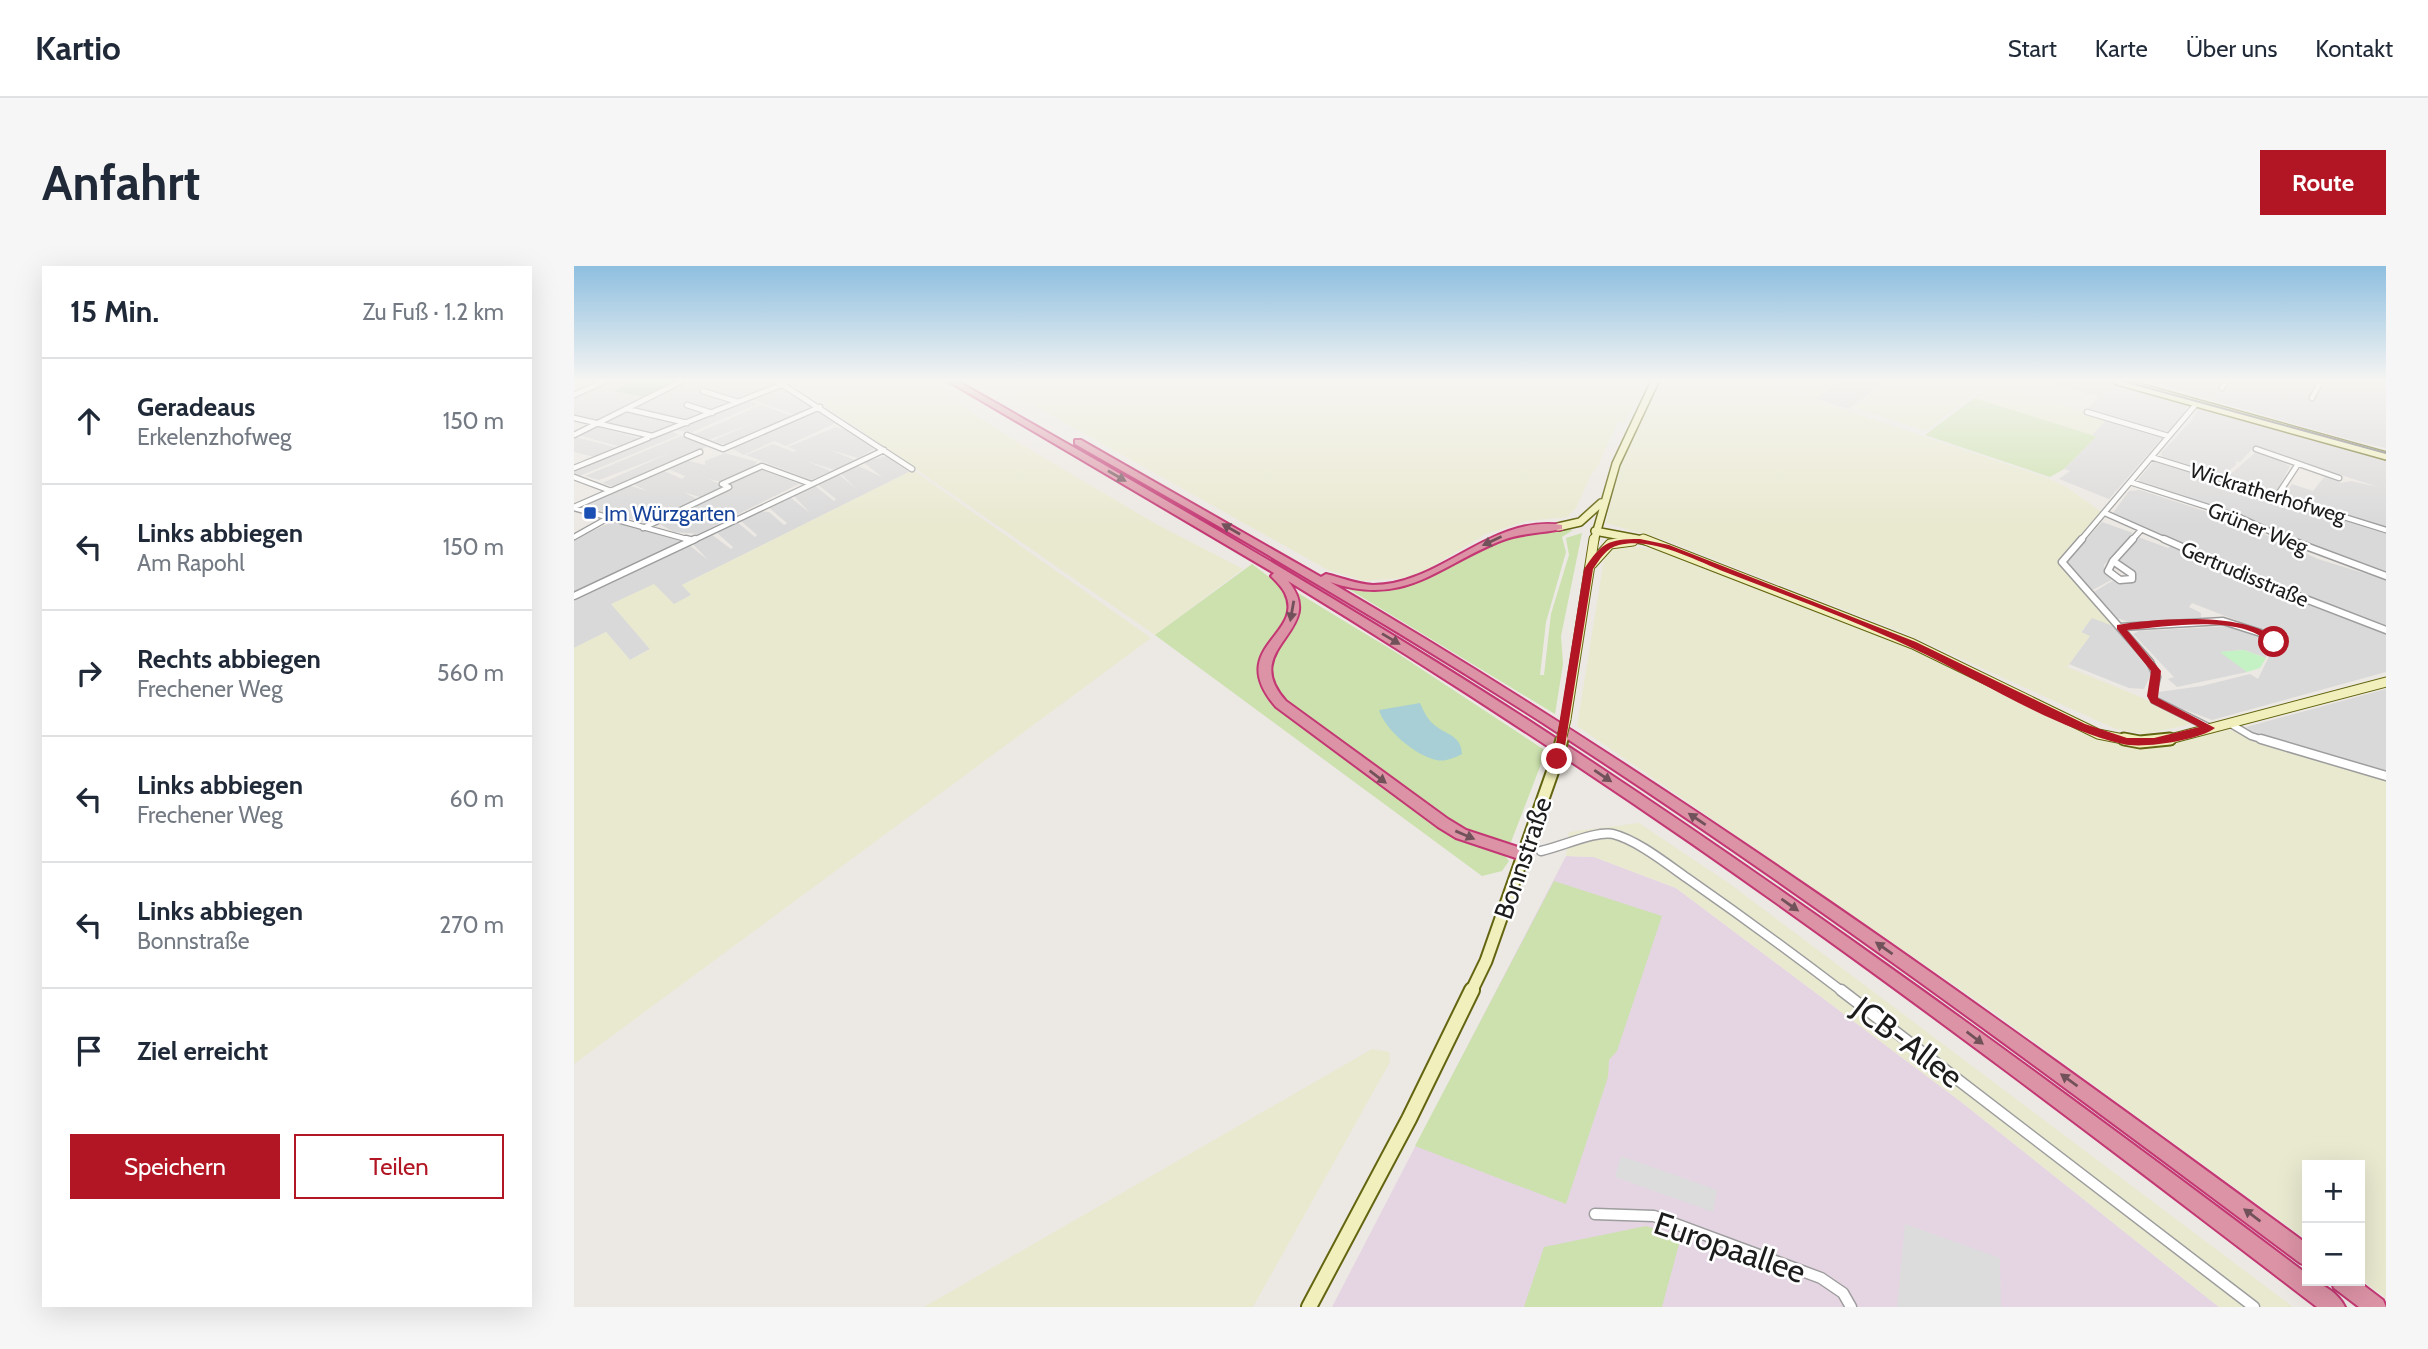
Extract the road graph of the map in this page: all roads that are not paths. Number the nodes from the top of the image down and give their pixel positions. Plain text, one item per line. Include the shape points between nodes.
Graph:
1 (621, 430) edge
2 (668, 430) edge
3 (768, 430) edge
4 (854, 430) edge
5 (1036, 430) edge
6 (1056, 430) edge
7 (1630, 430) edge
8 (2146, 430) edge
9 (2173, 430) edge
10 (2296, 430) edge
11 (2312, 430) edge
12 (687, 435) dead end
13 (2168, 436) junction
14 (649, 438) dead end
15 (2256, 449) dead end
16 (884, 450) junction
17 (2386, 450) edge
18 (700, 452) dead end
19 (2386, 456) edge
20 (2151, 457) junction
21 (2298, 464) junction
22 (574, 468) edge
23 (912, 469) dead end
24 (574, 477) edge
25 (2339, 478) dead end
26 (2130, 482) junction
27 (812, 484) junction
28 (611, 491) junction
29 (2277, 496) junction
30 (1601, 503) junction
31 (574, 507) edge
32 (2105, 513) junction
33 (609, 518) junction
34 (1558, 527) junction
35 (643, 528) junction
36 (2141, 530) junction
37 (2386, 530) edge
38 (1595, 531) junction
39 (574, 537) edge
40 (691, 541) junction
41 (1593, 542) junction
42 (1666, 547) junction
43 (1257, 559) junction
44 (1283, 559) junction
45 (2113, 561) dead end
46 (1588, 569) junction
47 (2386, 576) edge
48 (574, 596) edge
49 (2120, 627) junction
50 (2386, 630) edge
51 (2273, 648) dead end
52 (2386, 682) edge
53 (2229, 723) junction
54 (2210, 728) junction
55 (2386, 776) edge
56 (1541, 851) dead end
57 (1525, 855) junction
58 (1595, 1214) dead end
59 (2302, 1252) edge
60 (2348, 1286) edge
61 (1308, 1307) edge
62 (1851, 1307) edge
63 (2254, 1307) edge
64 (2334, 1307) edge
65 (2376, 1307) edge

1 - 2 street via 648,436
3 - 12 street via 723,449
4 - 16 street
5 -> 43 highway
44 -> 6 highway
7 - 30 main road, Bonnstraße
8 - 13 street
9 - 13 street
10 - 19 main road
11 - 17 main road
13 - 20 street
14 - 22 street
15 - 21 street
16 - 23 street
16 - 27 street
18 - 28 street
20 - 26 street
20 - 29 street, Wickratherhofweg
21 - 25 street
21 - 29 street
24 - 28 street
26 - 32 street
26 - 47 street, Grüner Weg via 2239,517 2318,553
27 - 35 street via 762,466
27 - 40 street
28 - 31 street
29 - 37 street, Wickratherhofweg
30 - 34 main road via 1580,522
30 - 38 main road, Bonnstraße
31 - 33 street
32 - 36 street, Gertrudisstraße
32 - 49 street via 2062,562
33 - 35 street
33 - 39 street
34 - 41 main road via 1580,530
34 -> 44 highway via 1505,536 1421,579 1385,587 1343,583
35 - 40 street
36 - 45 street
36 - 50 street, Gertrudisstraße
38 - 41 main road, Bonnstraße
38 - 42 main road
40 - 48 street
41 - 46 main road, Bonnstraße
42 - 46 main road via 1618,542 1604,548
42 - 54 main road via 1913,644 2098,734 2154,742
43 -> 57 highway via 1287,585 1295,604 1289,625 1264,668 1266,685 1281,704 1461,835
43 -> 64 highway via 1444,672 1743,871 1936,1009
59 -> 44 highway via 1942,988 1749,854 1549,721
46 - 57 main road, Bonnstraße, bridge via 1566,719
49 - 51 street via 2223,621 2266,634 2274,639
49 - 54 street via 2156,671 2154,700
52 - 53 main road
53 - 54 main road
53 - 55 street via 2251,736
56 - 63 street, JCB-Allee via 1591,835 1613,834 1654,855 1770,936
57 - 61 main road, Bonnstraße via 1486,961 1445,1050
58 - 62 street, Europaallee via 1654,1216 1836,1285
60 - 65 highway

